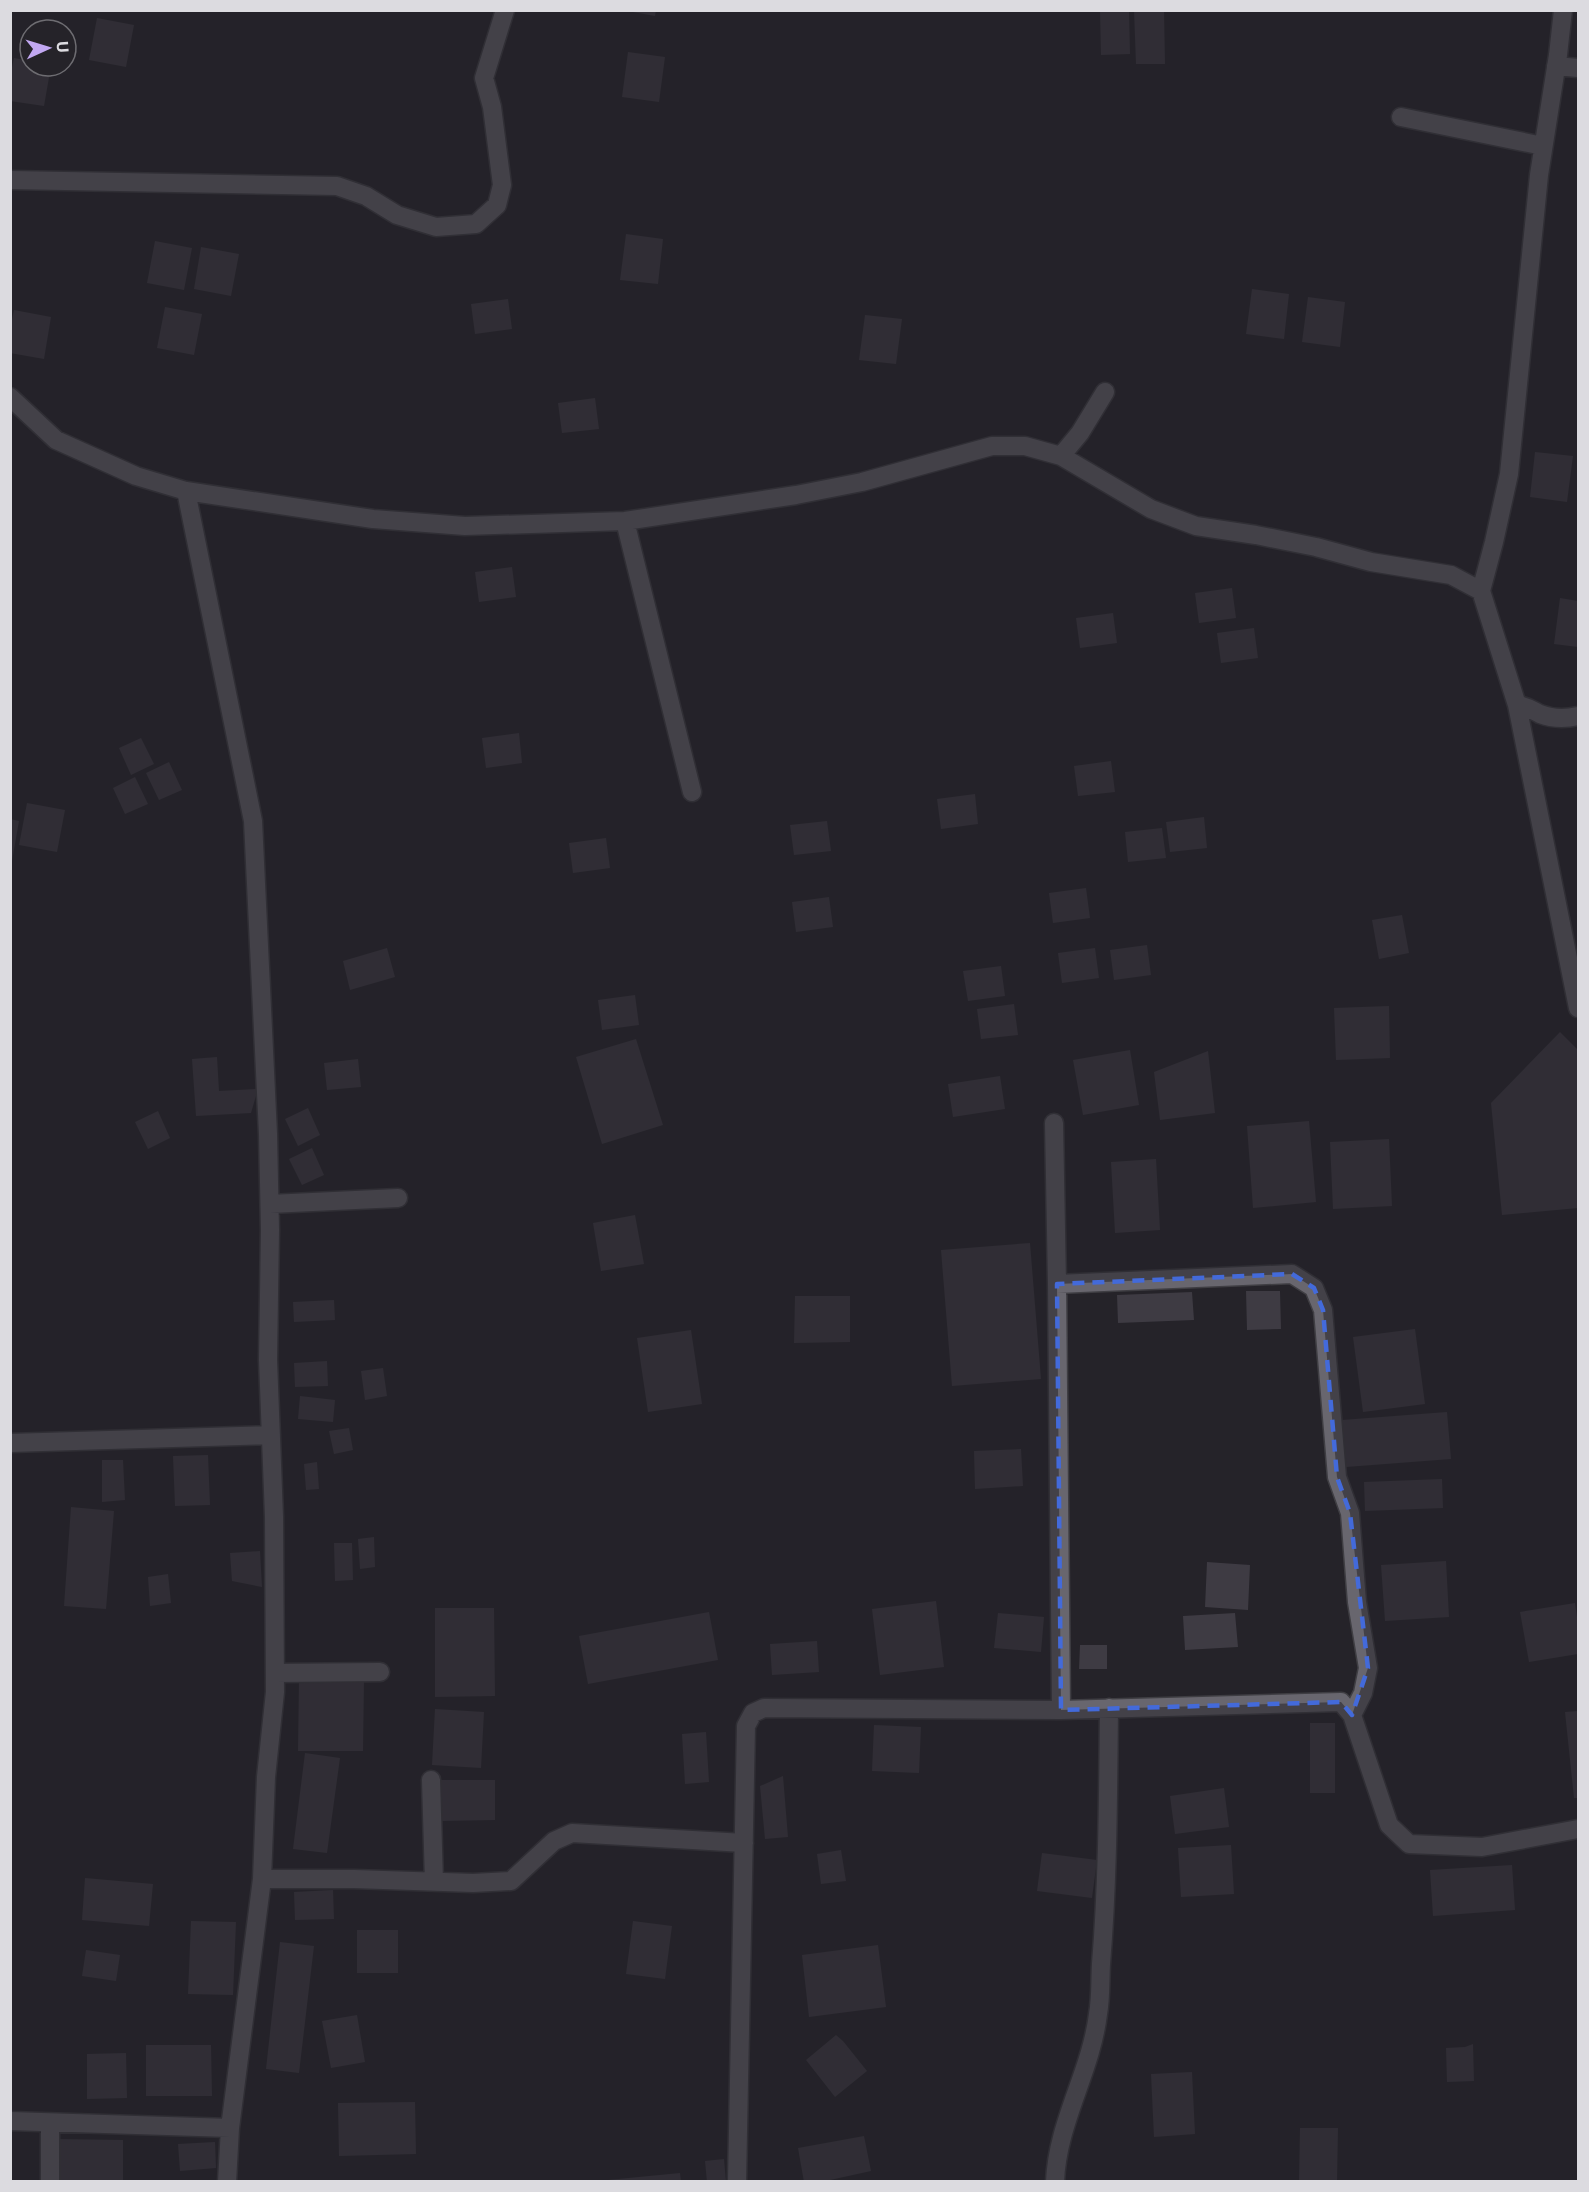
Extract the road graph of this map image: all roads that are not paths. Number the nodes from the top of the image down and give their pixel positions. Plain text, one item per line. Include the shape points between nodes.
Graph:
1 (505, 10) edge
2 (1563, 10) edge
3 (1556, 66) junction
4 (1578, 68) edge
5 (1401, 117) dead end
6 (1543, 146) junction
7 (10, 180) edge
8 (1105, 392) dead end
9 (10, 397) edge
10 (1061, 456) junction
11 (186, 491) junction
12 (625, 521) junction
13 (1481, 591) junction
14 (1517, 705) junction
15 (1578, 716) edge
16 (692, 792) dead end
17 (1578, 1008) edge
18 (1054, 1123) dead end
19 (398, 1198) dead end
20 (270, 1204) junction
21 (1057, 1284) junction
22 (271, 1435) junction
23 (10, 1443) edge
24 (380, 1672) dead end
25 (275, 1673) junction
26 (1109, 1708) junction
27 (1061, 1710) junction
28 (1352, 1715) junction
29 (431, 1780) dead end
30 (1578, 1829) edge
31 (744, 1843) junction
32 (262, 1880) junction
33 (434, 1882) junction
34 (10, 2121) edge
35 (50, 2124) junction
36 (230, 2128) junction
37 (50, 2181) edge
38 (227, 2181) edge
39 (737, 2181) edge
40 (1055, 2181) edge

1 - 7 street via 484,78 492,107 502,185 497,205 476,224 436,227 397,215 366,196 337,186
2 - 3 street
3 - 4 street
3 - 6 street
5 - 6 street
6 - 13 street via 1509,474
8 - 10 street
9 - 11 street via 56,440 136,476
10 - 12 street via 1025,446 992,446 862,482
10 - 13 street via 1150,509 1196,526 1451,575
11 - 12 street via 373,519 465,526
11 - 20 street via 253,821
12 - 16 street
13 - 14 street
14 - 15 street via 1550,717
14 - 17 street
18 - 21 street
19 - 20 street
20 - 22 street
21 - 27 street
21 - 28 street via 1292,1274 1314,1288 1323,1310 1337,1478 1350,1513 1368,1668 1364,1693
22 - 23 street
22 - 25 street
24 - 25 street
25 - 32 street
26 - 27 street
26 - 28 street via 1341,1702
26 - 40 street via 1106,1903 1099,2013 1091,2053 1057,2159
27 - 31 street via 765,1708 753,1713 746,1726
28 - 30 street via 1389,1825 1410,1844 1482,1846
29 - 33 street
31 - 33 street via 572,1833 554,1841 511,1881
31 - 39 street
32 - 33 street
32 - 36 street
34 - 35 street
35 - 36 street
35 - 37 street
36 - 38 street

